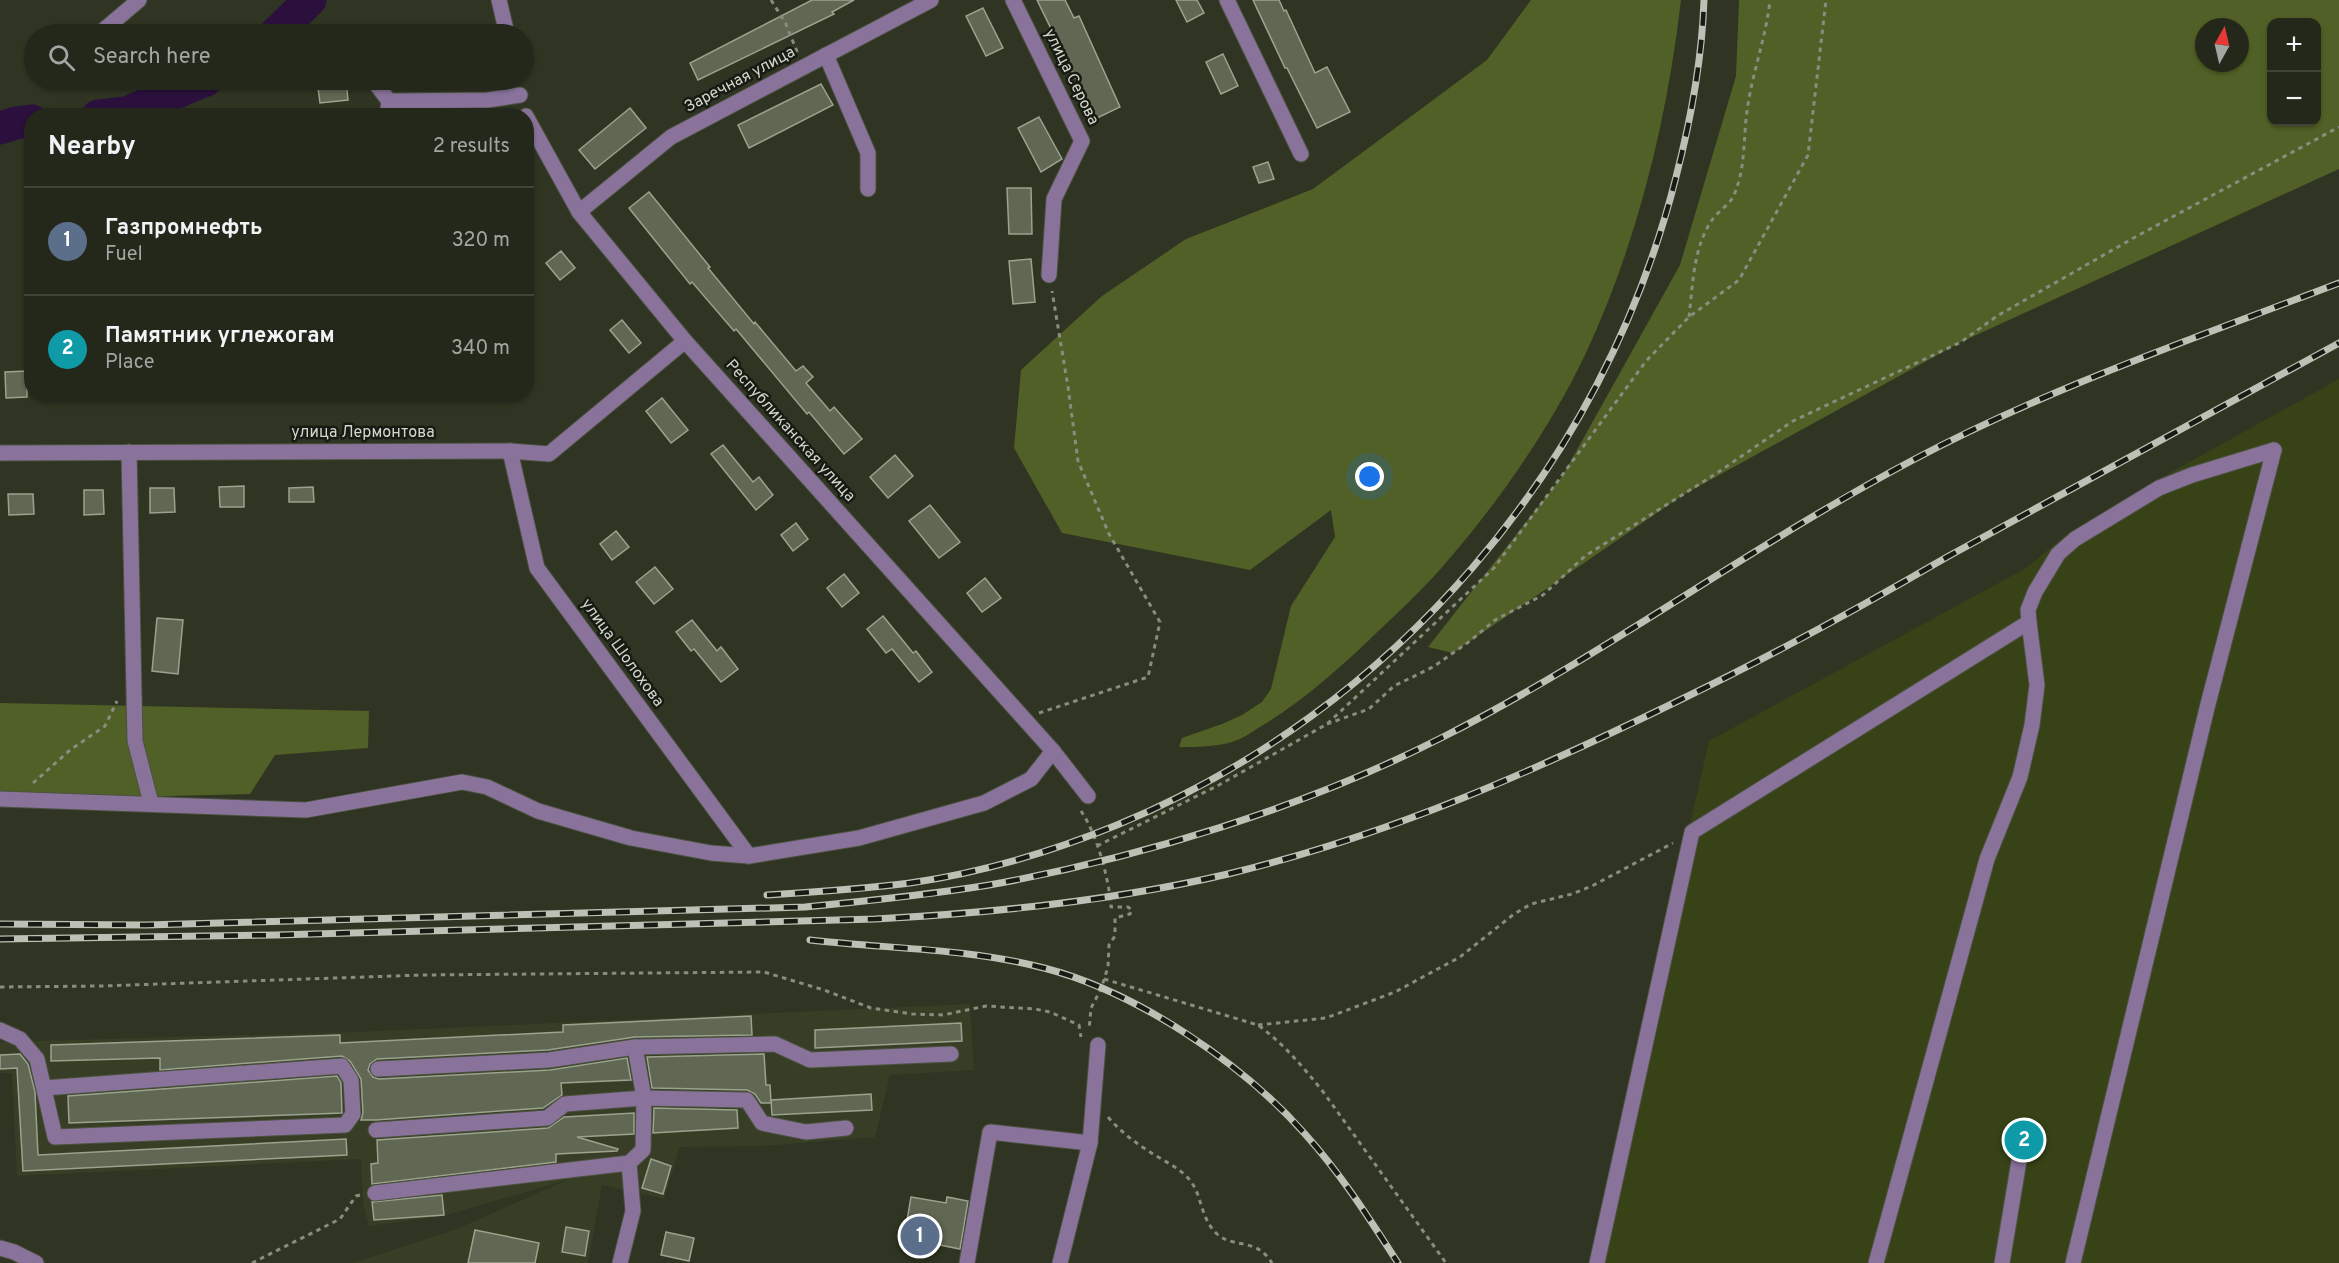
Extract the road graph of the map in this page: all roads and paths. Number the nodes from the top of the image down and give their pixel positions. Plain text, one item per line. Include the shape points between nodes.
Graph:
1 (139, 0) edge
2 (499, 0) edge
3 (771, 0) edge
4 (931, 0) edge
5 (1014, 0) edge
6 (1227, 0) edge
7 (1770, 0) edge
8 (1826, 0) edge
9 (111, 24) edge
10 (505, 24) edge
11 (826, 55) junction
12 (804, 66) junction
13 (378, 90) edge
14 (519, 90) edge
15 (520, 95) junction
16 (388, 108) edge
17 (524, 108) edge
18 (2339, 127) edge
19 (534, 130) edge
20 (1301, 154) dead end
21 (868, 189) dead end
22 (579, 212) junction
23 (1049, 274) joint
24 (1689, 317) junction
25 (685, 340) junction
26 (510, 451) junction
27 (129, 452) junction
28 (0, 453) edge
29 (2029, 622) junction
30 (119, 697) dead end
31 (1024, 718) junction
32 (1328, 724) junction
33 (1053, 751) junction
34 (7, 799) edge
35 (1082, 799) joint
36 (151, 803) junction
37 (1692, 832) junction
38 (1096, 846) junction
39 (748, 856) junction
40 (1104, 979) junction
41 (0, 987) edge
42 (1258, 1025) junction
43 (0, 1030) edge
44 (1081, 1037) dead end
45 (1098, 1046) joint
46 (635, 1047) junction
47 (951, 1054) dead end
48 (378, 1070) dead end
49 (44, 1088) junction
50 (644, 1098) junction
51 (1107, 1116) dead end
52 (846, 1128) dead end
53 (376, 1130) dead end
54 (1090, 1143) junction
55 (2019, 1161) dead end
56 (629, 1163) junction
57 (375, 1193) joint
58 (0, 1248) edge
59 (36, 1263) edge
60 (252, 1263) edge
61 (620, 1263) edge
62 (967, 1263) edge
63 (1060, 1263) edge
64 (1272, 1263) edge
65 (1446, 1263) edge
66 (1597, 1263) edge
67 (1876, 1263) edge
68 (2002, 1263) edge
69 (2073, 1263) edge

1 - 9 street
2 - 10 street
3 - 12 path
4 - 11 street, Заречная улица
5 - 23 street, улица Серова via 1082,141 1054,199
6 - 20 street
7 - 24 path via 1768,24 1746,112 1743,161 1733,198 1712,219 1699,244
8 - 24 path via 1808,155 1738,280
11 - 12 street, Заречная улица
11 - 21 street via 868,153
12 - 22 street, Заречная улица via 671,136
13 - 16 street
14 - 15 street, Республиканская улица
15 - 16 street
15 - 17 street, Республиканская улица
18 - 32 path via 2107,253 1997,316 1961,342 1793,421 1585,556 1543,595 1495,620 1433,667 1394,686 1369,709
19 - 22 street, Республиканская улица
22 - 25 street, Республиканская улица
23 - 31 path via 1078,461 1109,534 1160,622 1148,677
24 - 32 path via 1646,361 1494,567
25 - 26 street, улица Лермонтова via 549,454
25 - 31 street, Республиканская улица
26 - 27 street, улица Лермонтова
26 - 39 street, улица Шолохова via 537,568
27 - 28 street, улица Лермонтова
27 - 36 street via 135,741
29 - 37 street
29 - 67 street via 2037,685 2023,766 1987,859
29 - 69 street via 2028,610 2035,592 2058,554 2075,539 2159,488 2274,450 2207,708
30 - 34 path via 105,726
31 - 33 street, Республиканская улица
32 - 38 path via 1219,785
33 - 35 street, Республиканская улица
33 - 39 street via 1031,778 984,803 859,838
34 - 36 street
35 - 38 path
36 - 39 street via 306,810 462,782 487,787 538,811 631,838 701,852
37 - 42 path via 1592,886 1531,904 1460,957 1395,992 1326,1018
37 - 66 street
38 - 40 path via 1111,907 1132,910 1115,918 1115,936 1109,945
40 - 42 path
40 - 45 path via 1091,1008 1088,1036
41 - 44 path via 423,975 764,972 871,1008 912,1014 943,1015 986,1006 1050,1012 1079,1025
42 - 65 path via 1305,1069
43 - 49 street via 30,1048 38,1059
45 - 54 street
46 - 47 street via 775,1044 810,1060
46 - 48 street via 549,1060
46 - 50 street
49 - 49 street via 342,1066 351,1080 353,1114 345,1125 55,1137
50 - 52 street via 747,1100 762,1124 806,1132
50 - 53 street via 566,1104 547,1118
50 - 56 street via 643,1150
51 - 64 path via 1120,1131 1188,1178 1204,1218 1218,1235 1251,1245
54 - 62 street via 990,1132
54 - 63 street
55 - 68 street
56 - 57 street
56 - 61 street via 633,1210
57 - 60 path via 357,1196 340,1219
58 - 59 street

